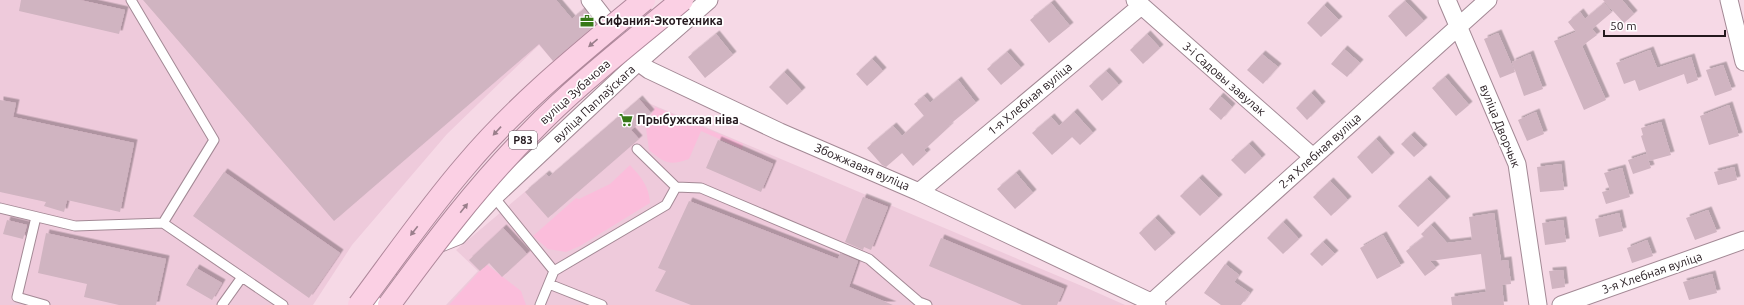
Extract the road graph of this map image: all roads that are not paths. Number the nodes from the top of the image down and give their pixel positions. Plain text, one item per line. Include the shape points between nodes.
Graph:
1 (131, 0) edge
2 (590, 0) edge
3 (644, 0) edge
4 (682, 0) edge
5 (709, 0) edge
6 (1447, 0) edge
7 (1488, 0) edge
8 (1729, 0) edge
9 (1138, 3) edge
10 (1459, 26) junction
11 (638, 62) junction
12 (1744, 62) edge
13 (637, 149) dead end
14 (1313, 157) junction
15 (676, 187) junction
16 (919, 192) junction
17 (494, 197) junction
18 (0, 208) edge
19 (36, 217) junction
20 (163, 224) junction
21 (1744, 240) edge
22 (554, 271) junction
23 (242, 278) junction
24 (549, 284) junction
25 (1154, 304) edge
26 (45, 305) edge
27 (222, 305) edge
28 (283, 305) edge
29 (359, 305) edge
30 (376, 305) edge
31 (389, 305) edge
32 (540, 305) edge
33 (602, 305) edge
34 (928, 305) edge
35 (1538, 305) edge
36 (1560, 305) edge

1 - 20 lane via 214,140
2 - 11 street, Збожжавая вуліца
3 -> 29 highway, вуліца Зубачова / Р83, bridge via 512,115 466,165
31 -> 4 highway, вуліца Зубачова / Р83, bridge via 429,250 486,180 531,131
5 - 11 street, вуліца Паплаўскага
6 - 10 street, вуліца Дворчык
7 - 10 street, 2-я Хлебная вуліца
8 - 12 street
9 - 14 street, 3-і Садовы завулак
9 - 16 street, 1-я Хлебная вуліца
10 - 14 street, 2-я Хлебная вуліца
10 - 35 street, вуліца Дворчык via 1517,164
11 - 16 street, Збожжавая вуліца via 649,70 780,132
11 - 17 street, вуліца Паплаўскага
13 - 15 lane
14 - 25 street, 2-я Хлебная вуліца
15 - 22 lane via 666,205
15 - 34 lane via 701,188 869,259 919,302
16 - 25 street, Збожжавая вуліца
17 - 22 lane
17 - 30 street, вуліца Паплаўскага via 458,236 415,253
18 - 19 lane
19 - 20 lane via 75,226
19 - 26 lane via 18,297
20 - 23 lane
21 - 36 street, 3-я Хлебная вуліца
22 - 24 lane
23 - 27 lane
23 - 28 lane
24 - 32 lane
24 - 33 lane

